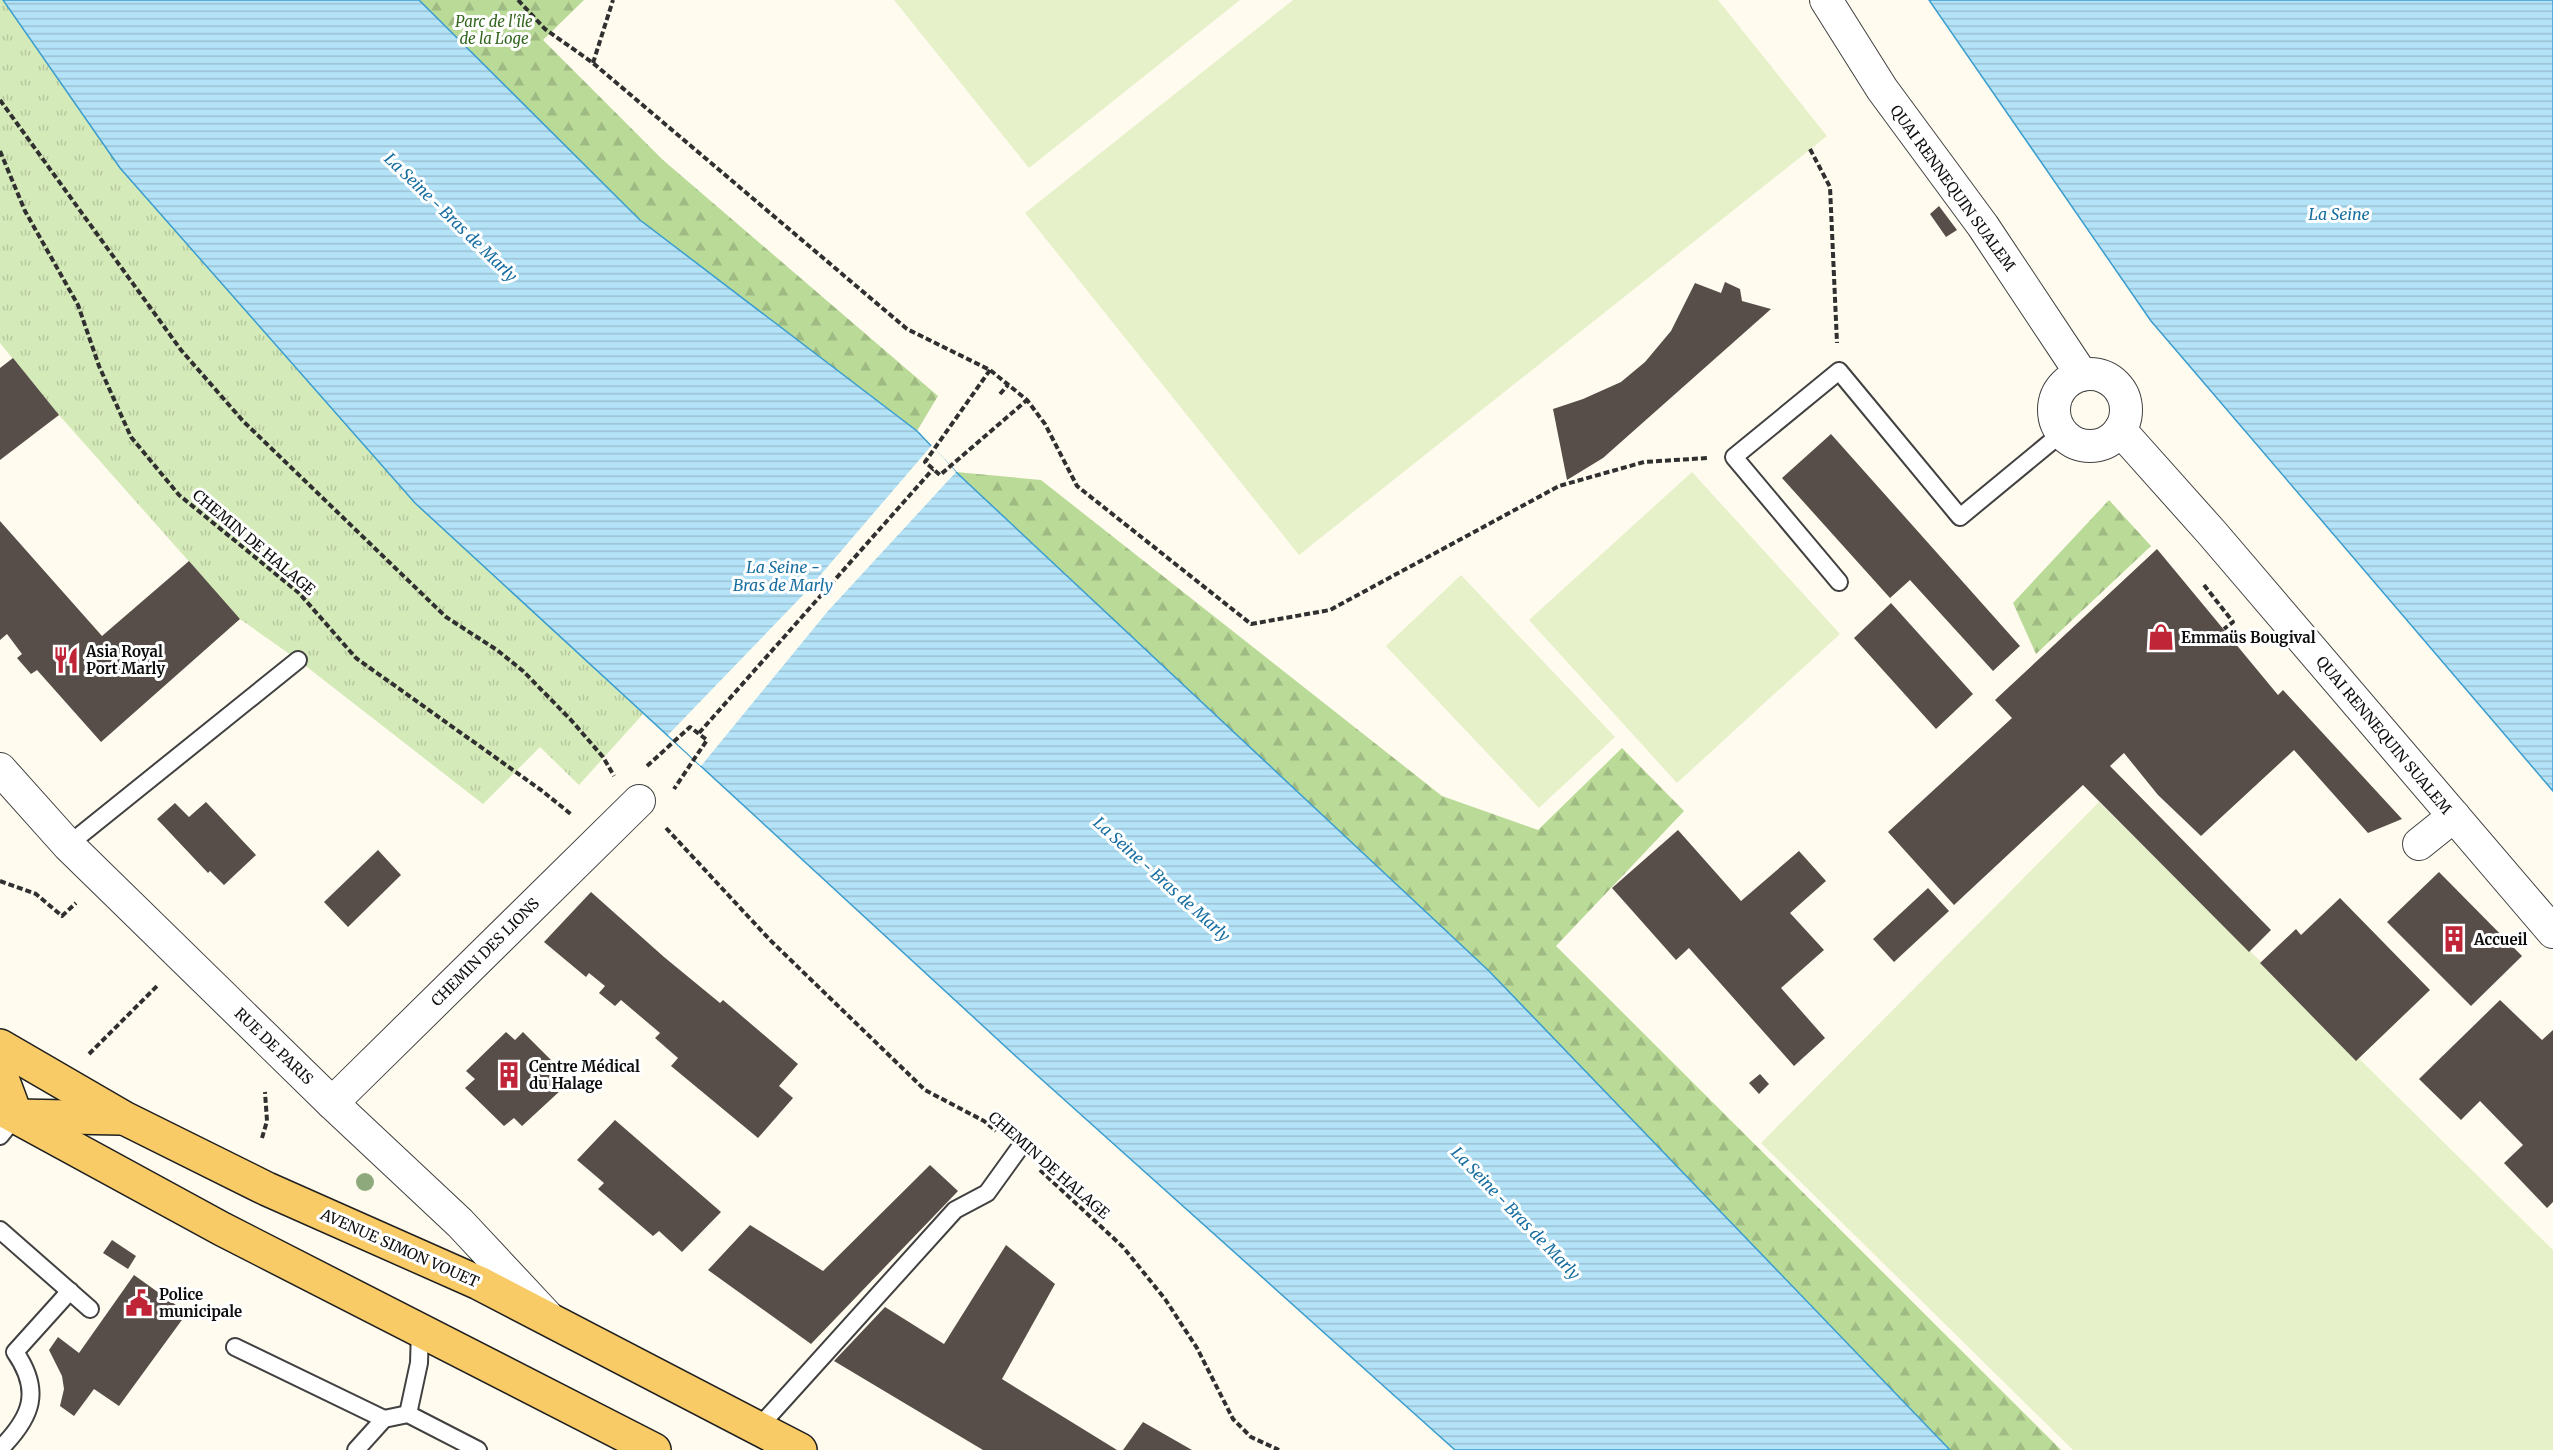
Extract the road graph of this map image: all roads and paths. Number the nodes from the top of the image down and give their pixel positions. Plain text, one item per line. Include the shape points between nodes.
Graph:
1 (518, 0) edge
2 (613, 0) edge
3 (1827, 0) edge
4 (593, 63) junction
5 (0, 100) edge
6 (1810, 148) dead end
7 (0, 151) edge
8 (990, 370) junction
9 (1839, 371) junction
10 (2082, 375) junction
11 (1008, 385) junction
12 (1000, 393) dead end
13 (1027, 400) junction
14 (2120, 430) junction
15 (2063, 432) junction
16 (1734, 457) junction
17 (933, 469) junction
18 (1839, 582) dead end
19 (2234, 622) dead end
20 (2224, 629) dead end
21 (298, 660) dead end
22 (699, 733) junction
23 (0, 769) edge
24 (642, 770) dead end
25 (628, 791) junction
26 (671, 793) dead end
27 (581, 808) dead end
28 (2454, 816) junction
29 (2419, 844) dead end
30 (68, 845) junction
31 (0, 881) edge
32 (78, 901) dead end
33 (2553, 932) edge
34 (184, 959) junction
35 (0, 1046) edge
36 (0, 1073) edge
37 (61, 1082) junction
38 (332, 1103) junction
39 (124, 1118) junction
40 (5, 1120) edge
41 (1018, 1150) junction
42 (0, 1230) edge
43 (70, 1291) junction
44 (90, 1309) dead end
45 (550, 1320) junction
46 (420, 1330) junction
47 (235, 1347) dead end
48 (408, 1414) junction
49 (384, 1419) junction
50 (758, 1428) junction
51 (0, 1449) edge
52 (356, 1450) edge
53 (478, 1450) edge
54 (654, 1450) edge
55 (800, 1450) edge
56 (1279, 1450) edge

1 - 4 path via 545,29
2 - 4 path
3 - 10 street, QUAI RENNEQUIN SUALEM via 1882,89 1983,226
4 - 8 path via 907,329
5 - 25 path, CHEMIN DE HALAGE via 181,350 243,421 446,617 523,671 584,735
6 - 9 path via 1830,187
7 - 27 path, CHEMIN DE HALAGE via 25,211 78,306 99,366 131,437 180,495 299,594 356,658 572,815
8 - 11 path
8 - 17 path via 925,462
9 - 15 lane via 1960,517
9 - 16 lane
10 - 14 street via 2106,378 2120,390 2126,406
10 - 15 street via 2062,387 2056,398 2056,422
11 - 12 path
11 - 13 path
13 - 16 path via 1045,424 1077,486 1251,624 1330,610 1559,486 1644,462
13 - 17 path via 940,475
14 - 15 street via 2092,445 2081,445
14 - 28 street, QUAI RENNEQUIN SUALEM
16 - 18 lane
17 - 22 path
19 - 20 path
21 - 30 lane
22 - 24 path via 690,727
22 - 26 path via 708,740
23 - 30 street, RUE DE PARIS
25 - 38 street, CHEMIN DES LIONS
25 - 41 path, CHEMIN DE HALAGE via 770,940 925,1090 984,1121
28 - 29 street
28 - 33 street, QUAI RENNEQUIN SUALEM
30 - 34 street, RUE DE PARIS
31 - 32 path via 36,894 62,916
34 - 37 path
34 - 38 street, RUE DE PARIS
35 - 37 main road, AVENUE SIMON VOUET
36 - 40 main road
37 - 39 main road, AVENUE SIMON VOUET
38 - 45 street, RUE DE PARIS via 460,1223
39 - 40 main road
39 - 45 main road, AVENUE SIMON VOUET via 267,1189 479,1283
40 - 46 main road
41 - 50 lane via 987,1193 955,1210
41 - 56 path, CHEMIN DE HALAGE via 1122,1247 1165,1299 1197,1348 1233,1419 1251,1437
42 - 43 lane
43 - 44 lane
43 - 51 lane via 15,1352 27,1370 31,1389 28,1410 16,1434
45 - 50 main road, AVENUE SIMON VOUET
46 - 48 lane
46 - 54 main road
47 - 49 lane
48 - 49 lane
48 - 53 lane
49 - 52 lane
50 - 55 main road, AVENUE SIMON VOUET

